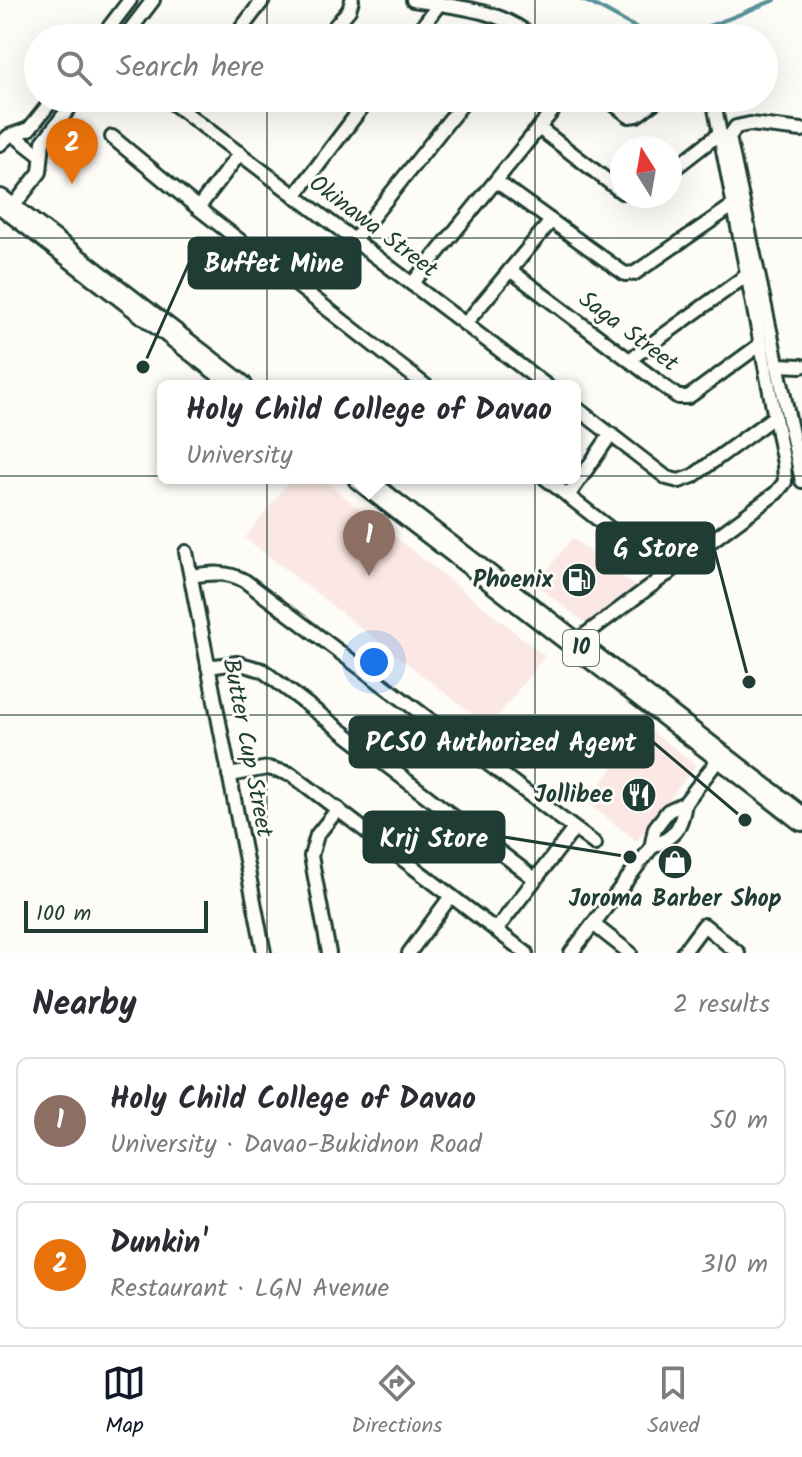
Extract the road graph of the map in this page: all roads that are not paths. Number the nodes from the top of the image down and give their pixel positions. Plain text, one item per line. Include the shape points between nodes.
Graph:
1 (130, 0) edge
2 (153, 0) edge
3 (263, 0) edge
4 (352, 0) edge
5 (413, 0) edge
6 (439, 4) junction
7 (113, 23) edge
8 (136, 24) edge
9 (245, 24) edge
10 (337, 24) edge
11 (424, 24) edge
12 (506, 24) edge
13 (43, 112) edge
14 (66, 112) edge
15 (190, 112) edge
16 (358, 112) edge
17 (456, 112) edge
18 (552, 112) edge
19 (716, 112) edge
20 (539, 128) junction
21 (802, 130) edge
22 (720, 133) junction
23 (14, 135) junction
24 (112, 137) dead end
25 (0, 144) edge
26 (240, 153) junction
27 (41, 156) junction
28 (682, 163) edge
29 (496, 181) junction
30 (610, 183) edge
31 (295, 196) junction
32 (5, 205) edge
33 (734, 205) junction
34 (198, 208) junction
35 (551, 221) junction
36 (354, 240) junction
37 (510, 270) junction
38 (747, 275) junction
39 (412, 284) junction
40 (465, 324) junction
41 (761, 344) junction
42 (629, 360) junction
43 (777, 365) junction
44 (802, 366) edge
45 (232, 380) edge
46 (418, 380) edge
47 (539, 380) edge
48 (581, 412) edge
49 (775, 416) junction
50 (611, 434) junction
51 (581, 477) edge
52 (802, 481) edge
53 (368, 484) edge
54 (553, 484) edge
55 (576, 484) edge
56 (568, 496) junction
57 (186, 552) dead end
58 (668, 574) junction
59 (191, 576) junction
60 (574, 643) junction
61 (208, 667) junction
62 (721, 756) junction
63 (229, 775) junction
64 (338, 809) junction
65 (802, 819) edge
66 (574, 829) junction
67 (595, 844) dead end
68 (535, 879) junction
69 (451, 896) junction
70 (593, 924) junction
71 (496, 930) junction
72 (412, 952) edge
73 (264, 953) edge
74 (329, 953) edge
75 (526, 953) edge
76 (571, 953) edge
77 (630, 953) edge
78 (683, 953) edge
79 (738, 953) edge

1 - 7 street
2 - 8 street
3 - 9 street
4 - 10 street
5 - 6 street
6 - 11 street
6 - 12 street via 491,13
13 - 23 street via 29,129
14 - 27 street via 43,142
15 - 26 street, Okinawa Street
16 - 31 street
17 - 36 street
18 - 20 street
19 - 22 street
20 - 29 street
20 - 30 street
21 - 43 street via 750,124 736,127 729,137
22 - 28 street
22 - 33 street
23 - 25 street
23 - 27 street
24 - 34 street
26 - 31 street, Okinawa Street
26 - 34 street
27 - 32 street via 40,172
29 - 35 street
29 - 39 street
31 - 36 street, Okinawa Street
32 - 45 highway
33 - 35 street via 630,275
33 - 38 street
34 - 46 street
35 - 37 street
36 - 39 street, Okinawa Street
37 - 40 street
37 - 42 street, Saga Street
38 - 41 street
38 - 42 street
39 - 40 street, Okinawa Street
40 - 47 street, Okinawa Street
41 - 42 street, Saga Street via 688,397 678,397
41 - 49 street
43 - 44 street
43 - 52 street
48 - 50 street
49 - 50 street via 679,481 667,478
49 - 58 street via 786,474 782,487
50 - 51 street
53 - 60 highway, 10
54 - 56 street
55 - 56 street
56 - 58 street
57 - 59 street, Butter Cup Street
58 - 60 street
59 - 61 street, Butter Cup Street
59 - 66 street via 219,573 245,581
60 - 62 highway, 10
61 - 63 street, Butter Cup Street
61 - 68 street via 237,663 262,670
62 - 65 highway, 10
62 - 70 street via 685,803 682,822 670,839 651,848
63 - 64 street via 281,770
63 - 73 street, Butter Cup Street
64 - 69 street
64 - 74 street via 317,835 311,856
66 - 67 street
66 - 68 street
68 - 71 street
69 - 71 street
69 - 72 street
70 - 76 street
70 - 77 street
71 - 75 street
78 - 79 street via 704,925

